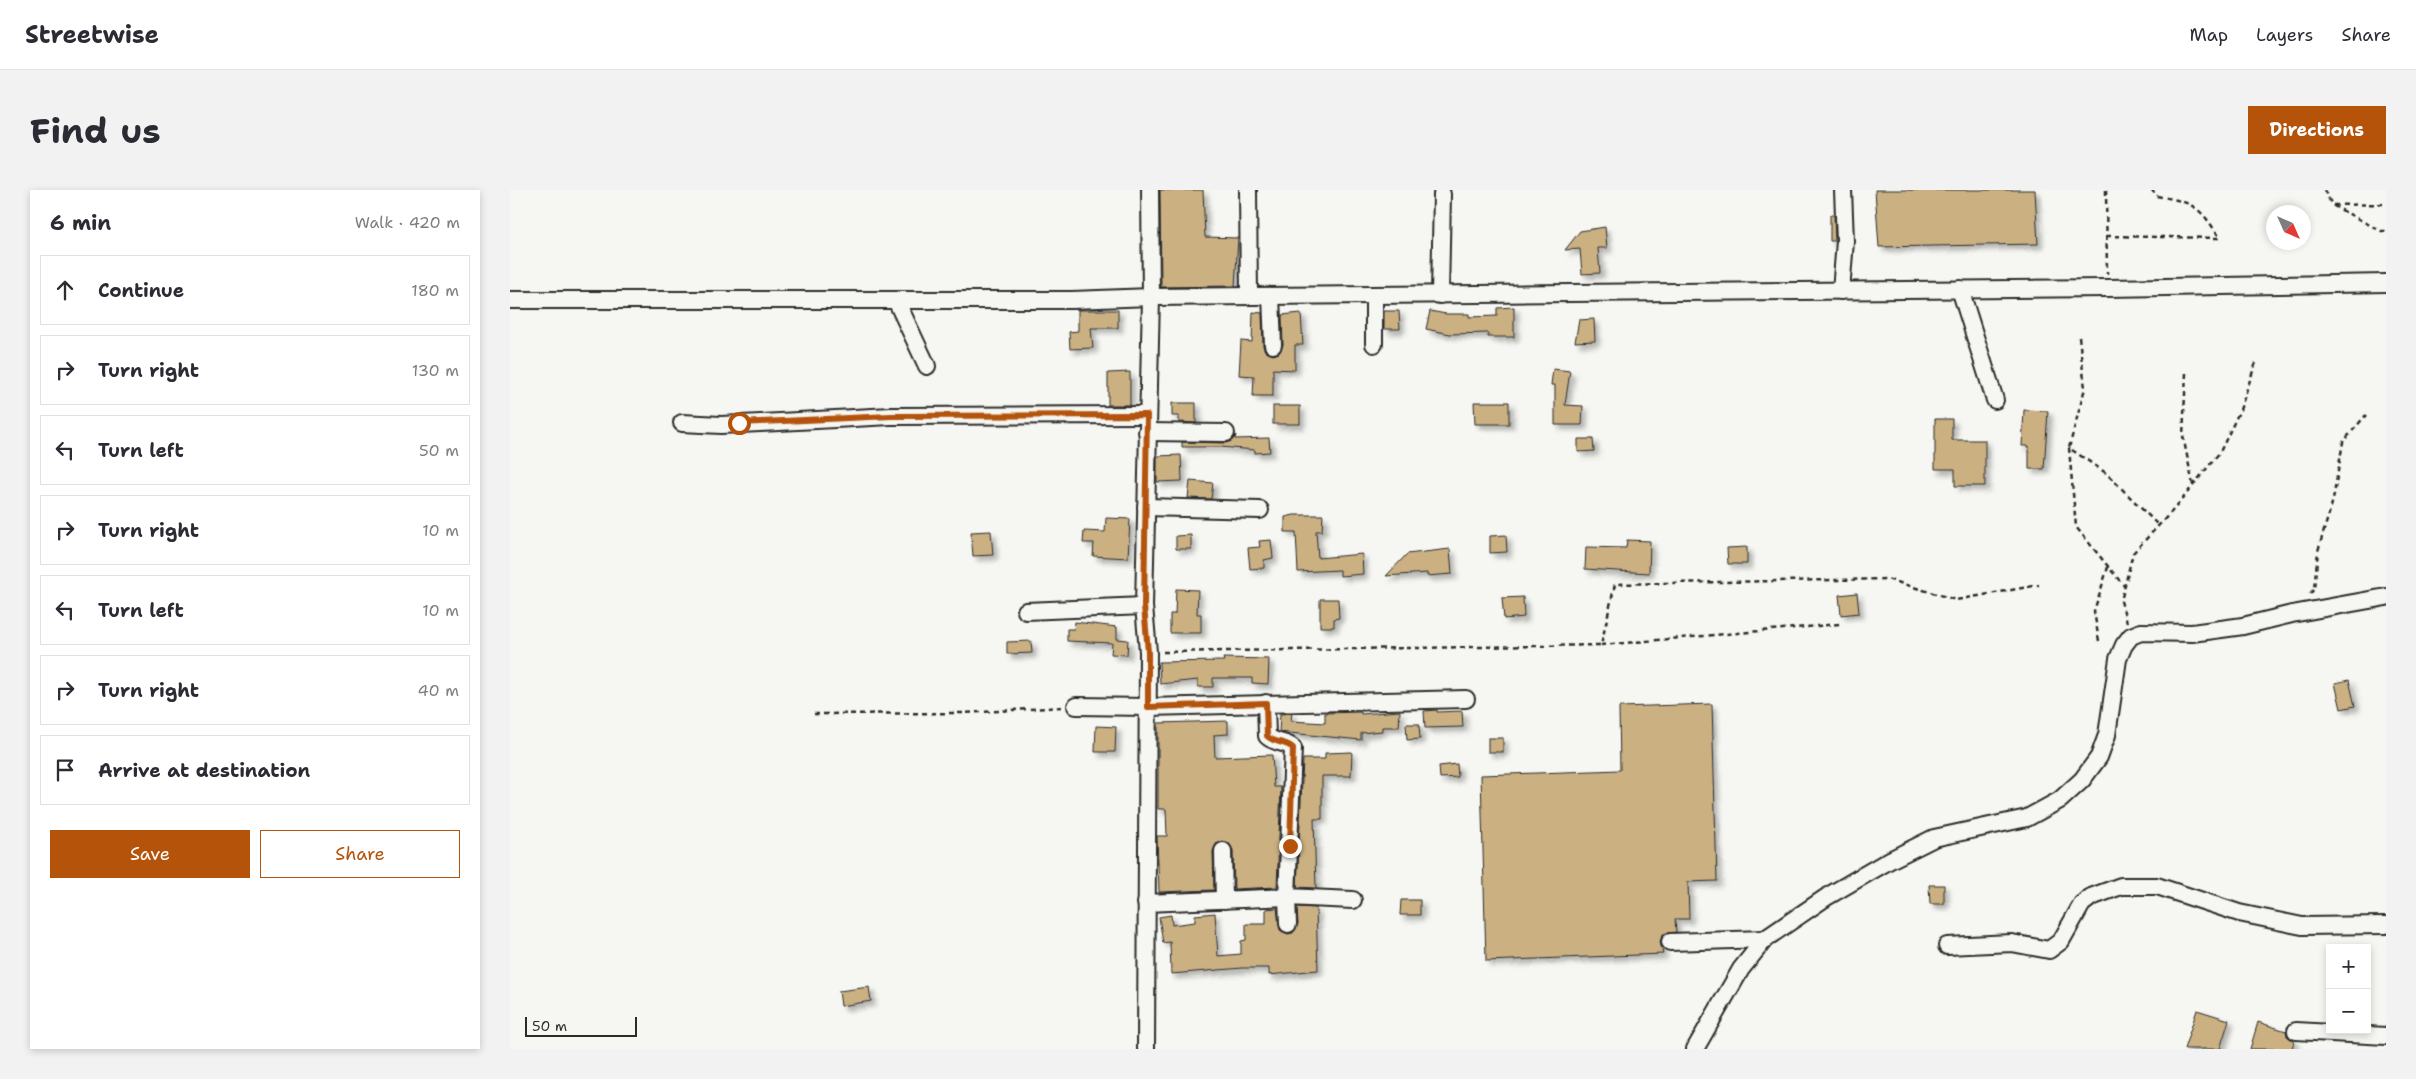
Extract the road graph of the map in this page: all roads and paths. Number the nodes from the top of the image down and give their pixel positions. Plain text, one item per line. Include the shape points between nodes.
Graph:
1 (1150, 190) edge
2 (1248, 190) edge
3 (1843, 190) edge
4 (2106, 190) edge
5 (2152, 190) edge
6 (2324, 190) edge
7 (1442, 194) dead end
8 (2386, 204) edge
9 (2332, 205) junction
10 (2386, 231) edge
11 (2106, 236) junction
12 (2386, 283) edge
13 (2108, 288) junction
14 (1960, 289) junction
15 (1841, 291) junction
16 (1440, 294) junction
17 (1249, 296) junction
18 (1271, 296) junction
19 (1374, 296) junction
20 (1151, 297) junction
21 (510, 300) edge
22 (896, 300) junction
23 (2079, 337) dead end
24 (1374, 344) dead end
25 (1273, 345) dead end
26 (2257, 359) dead end
27 (927, 366) dead end
28 (2186, 373) dead end
29 (1996, 400) dead end
30 (1147, 415) junction
31 (2366, 416) dead end
32 (682, 423) dead end
33 (1147, 432) junction
34 (1226, 433) dead end
35 (2069, 448) junction
36 (2193, 485) junction
37 (1146, 507) junction
38 (1260, 510) dead end
39 (2158, 525) junction
40 (2108, 568) junction
41 (2039, 585) dead end
42 (2124, 586) junction
43 (2309, 595) dead end
44 (2386, 597) edge
45 (1144, 606) junction
46 (1026, 611) dead end
47 (1840, 624) dead end
48 (2131, 636) junction
49 (2099, 641) dead end
50 (1601, 645) junction
51 (1148, 652) junction
52 (1466, 699) dead end
53 (1266, 703) junction
54 (1076, 706) joint
55 (1148, 707) junction
56 (814, 714) dead end
57 (1223, 850) dead end
58 (1287, 897) junction
59 (1224, 900) junction
60 (1354, 900) dead end
61 (1146, 903) junction
62 (1288, 924) dead end
63 (2386, 925) edge
64 (1765, 939) junction
65 (1670, 942) dead end
66 (1946, 946) dead end
67 (2296, 1031) dead end
68 (2386, 1036) edge
69 (1146, 1049) edge
70 (1695, 1049) edge

1 - 20 street
2 - 17 street
3 - 15 street via 1845,241
4 - 11 path
5 - 11 path via 2156,196 2180,200 2203,212 2220,238
6 - 9 path
7 - 16 street
8 - 9 path
9 - 10 path
11 - 13 path
12 - 13 street
13 - 14 street
14 - 15 street
14 - 29 street
15 - 16 street
16 - 19 street
17 - 18 street
17 - 20 street
18 - 19 street
18 - 25 street
19 - 24 street
20 - 22 street
20 - 30 street
21 - 22 street
22 - 27 street
23 - 35 path via 2085,388
26 - 36 path via 2240,410 2220,452
28 - 36 path via 2183,436
30 - 32 street via 891,416 721,425
30 - 33 street
31 - 43 path via 2343,442 2333,500 2318,551 2314,589
33 - 34 street
33 - 37 street
35 - 39 path via 2106,473
35 - 40 path via 2076,527
36 - 39 path
37 - 38 street
37 - 45 street
39 - 42 path via 2133,553
40 - 42 path
40 - 49 path via 2094,611
41 - 50 path via 1956,600 1887,579 1615,584
42 - 48 path via 2121,601
44 - 48 street via 2243,626 2192,633 2141,632
45 - 46 street
45 - 51 street
47 - 50 path
48 - 64 street via 2118,659 2107,735 2099,757 2082,780 2060,800 2027,818 1934,838 1836,892
50 - 51 path
51 - 55 street
52 - 53 street
53 - 55 street
53 - 58 street via 1267,736 1293,748
54 - 55 street
54 - 56 path via 964,713
55 - 61 street
57 - 59 street
58 - 59 street
58 - 60 street
58 - 62 street
59 - 61 street
61 - 69 street
63 - 66 street via 2302,926 2239,913 2157,886 2121,886 2091,897 2082,904 2061,942 2048,950 2012,942
64 - 65 street
64 - 70 street via 1741,969
67 - 68 street

